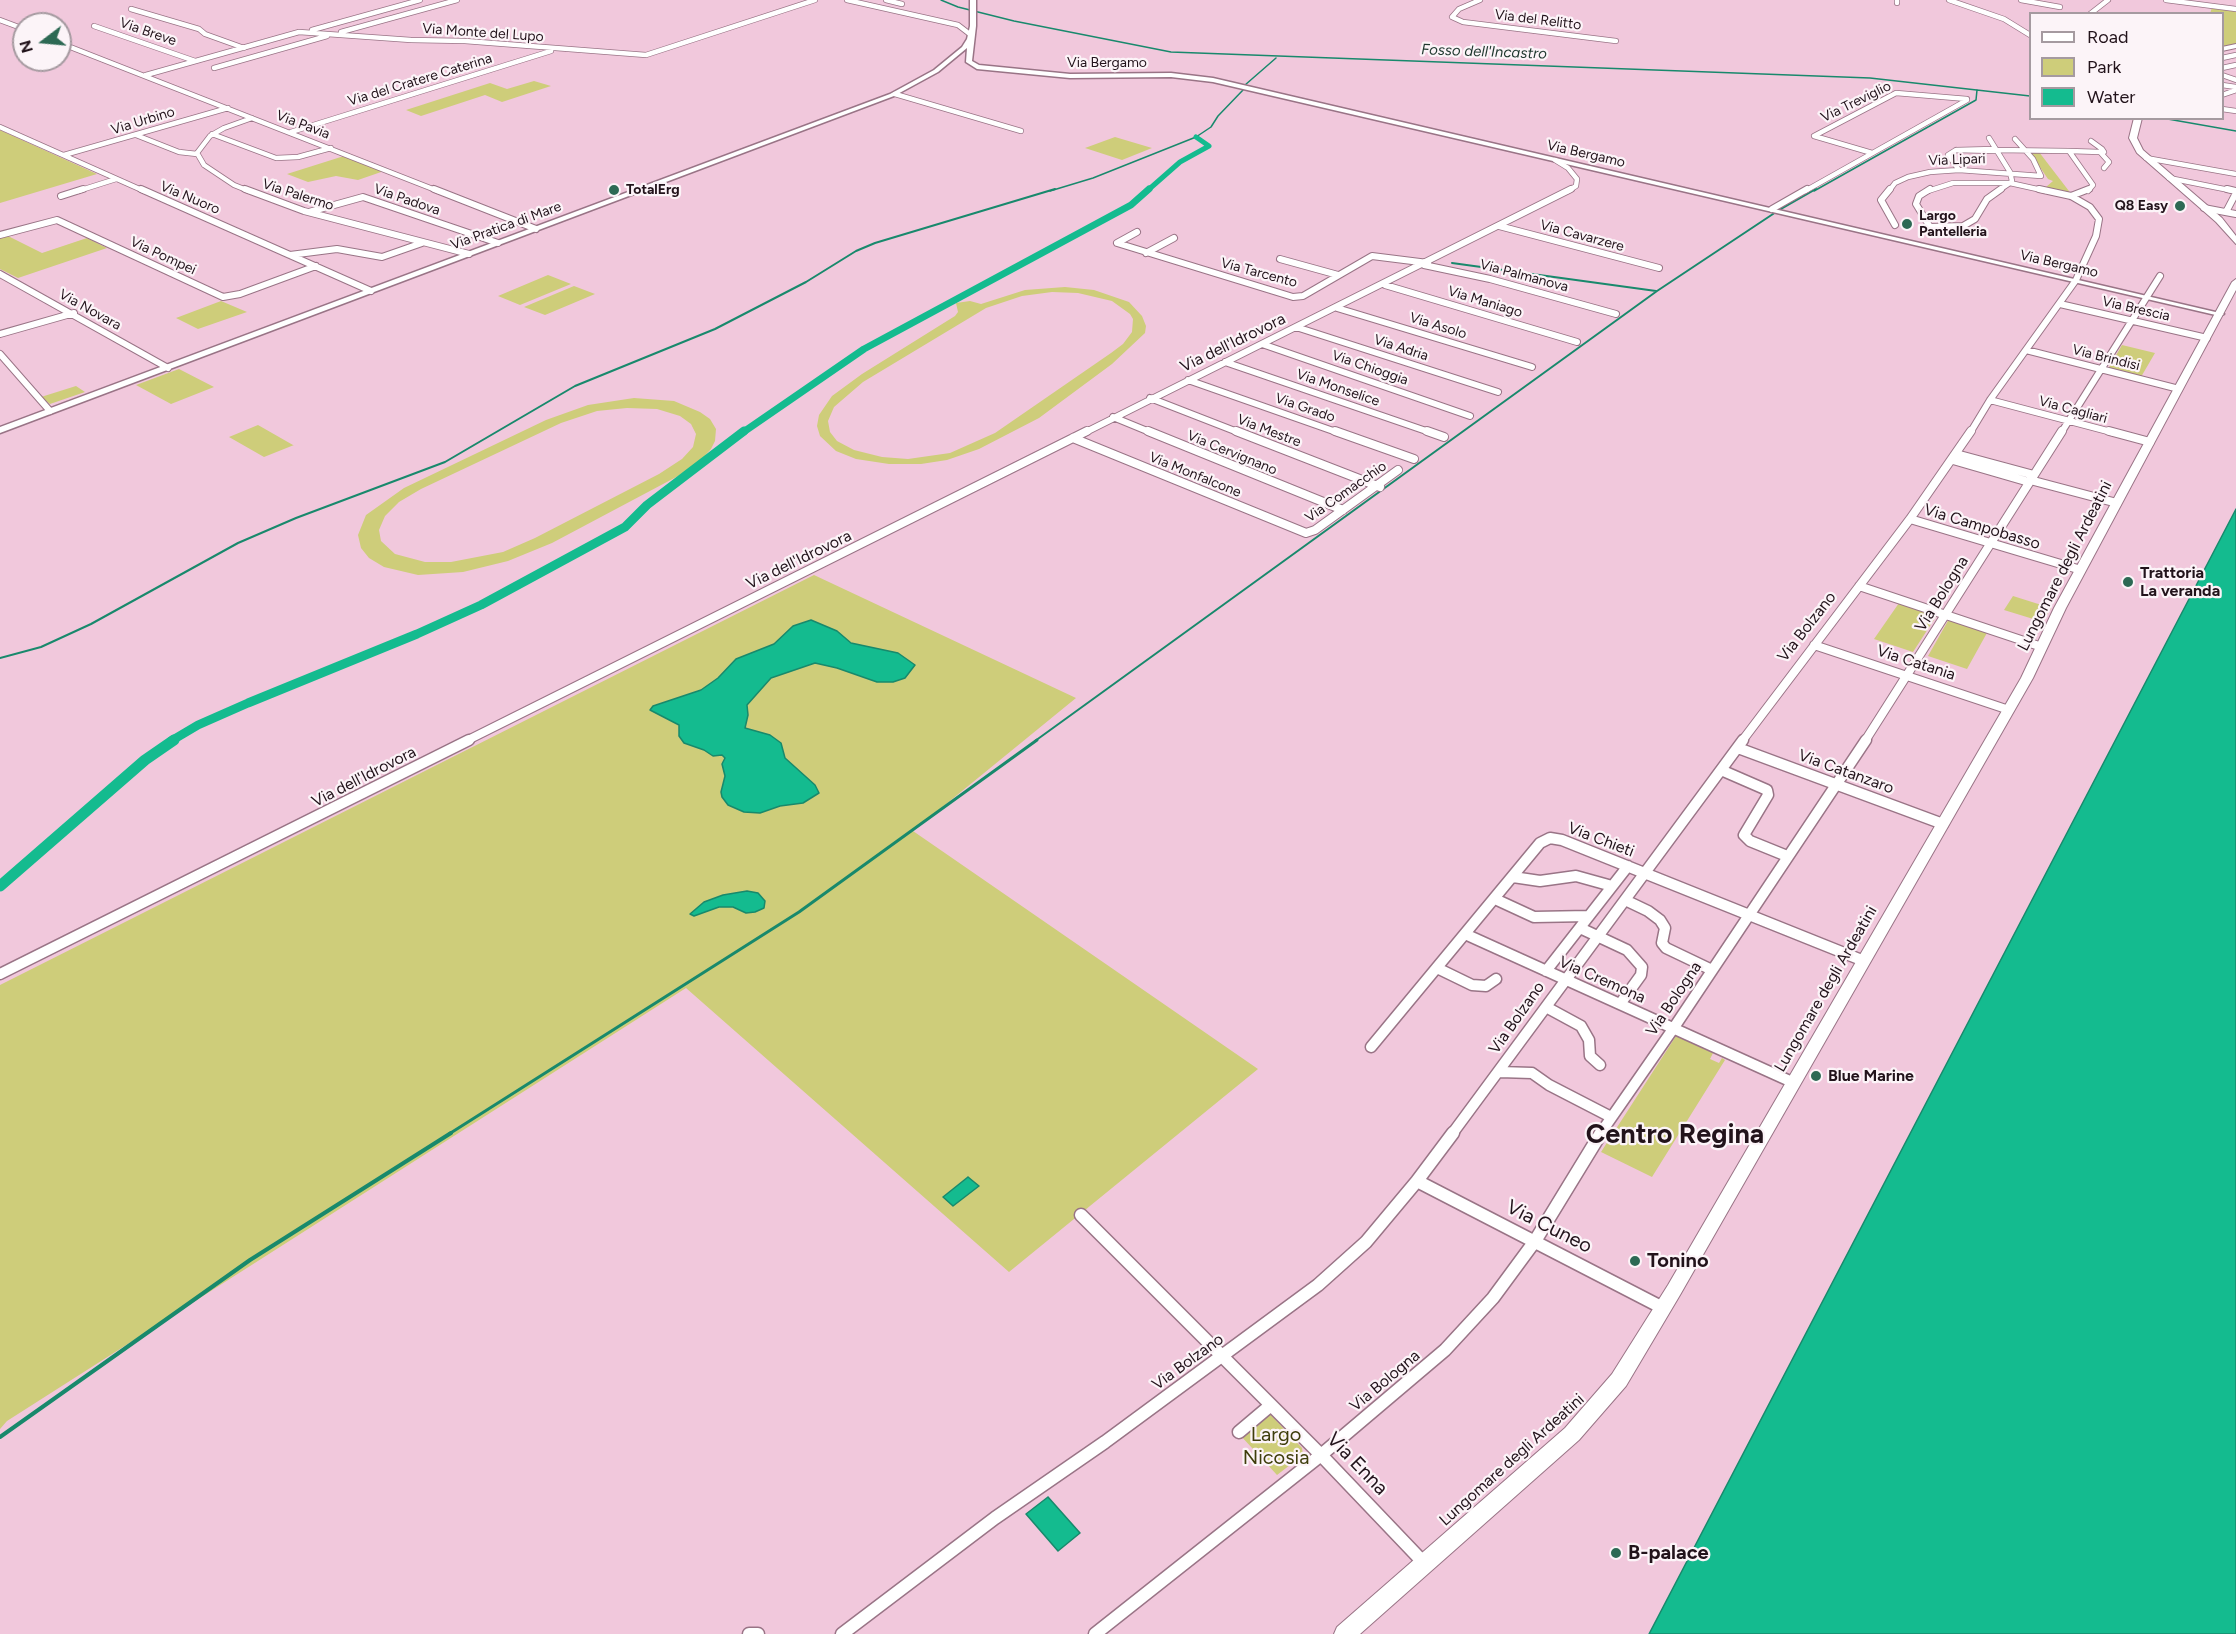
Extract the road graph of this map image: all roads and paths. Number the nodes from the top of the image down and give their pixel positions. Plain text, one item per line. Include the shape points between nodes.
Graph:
1 (420, 0) edge
2 (457, 0) edge
3 (815, 0) edge
4 (848, 0) edge
5 (886, 0) edge
6 (1480, 0) edge
7 (1949, 0) edge
8 (2021, 0) edge
9 (2050, 0) edge
10 (2108, 0) edge
11 (2168, 0) edge
12 (2222, 0) edge
13 (973, 3) edge
14 (2065, 3) dead end
15 (902, 4) dead end
16 (2210, 5) junction
17 (2060, 7) dead end
18 (2221, 7) junction
19 (131, 9) dead end
20 (2236, 9) edge
21 (2093, 12) edge
22 (2208, 12) edge
23 (94, 26) dead end
24 (304, 32) junction
25 (2029, 33) edge
26 (334, 34) junction
27 (971, 35) junction
28 (1616, 41) dead end
29 (72, 47) edge
30 (244, 48) junction
31 (557, 50) junction
32 (195, 61) junction
33 (214, 68) dead end
34 (146, 75) junction
35 (2236, 89) edge
36 (895, 94) junction
37 (2226, 96) edge
38 (228, 108) junction
39 (2225, 110) edge
40 (2236, 111) edge
41 (252, 118) junction
42 (2227, 118) dead end
43 (2137, 120) edge
44 (0, 127) edge
45 (1021, 131) dead end
46 (291, 132) junction
47 (136, 135) junction
48 (212, 135) junction
49 (1989, 138) dead end
50 (2015, 139) dead end
51 (2091, 141) dead end
52 (331, 148) junction
53 (1995, 150) junction
54 (2025, 150) junction
55 (2069, 151) junction
56 (2100, 152) junction
57 (1872, 153) junction
58 (197, 154) junction
59 (64, 155) junction
60 (2146, 158) junction
61 (1556, 160) junction
62 (2104, 168) dead end
63 (1959, 170) junction
64 (2010, 172) junction
65 (2236, 174) edge
66 (2169, 178) junction
67 (116, 179) junction
68 (2010, 183) junction
69 (2236, 192) edge
70 (61, 196) dead end
71 (2071, 196) junction
72 (2204, 208) junction
73 (1772, 209) junction
74 (308, 212) junction
75 (2226, 212) junction
76 (2236, 214) edge
77 (1895, 225) dead end
78 (1499, 226) junction
79 (536, 229) junction
80 (1137, 232) dead end
81 (0, 235) edge
82 (1174, 238) dead end
83 (2236, 241) edge
84 (422, 243) junction
85 (498, 243) junction
86 (1146, 253) junction
87 (469, 254) junction
88 (290, 255) junction
89 (1280, 259) dead end
90 (1426, 264) junction
91 (316, 266) junction
92 (1659, 268) dead end
93 (0, 274) edge
94 (1338, 275) junction
95 (2160, 276) dead end
96 (2076, 280) junction
97 (2236, 282) edge
98 (1385, 285) junction
99 (371, 291) junction
100 (2146, 297) junction
101 (2060, 304) junction
102 (1337, 308) junction
103 (74, 314) junction
104 (1616, 314) dead end
105 (2220, 314) junction
106 (2131, 320) junction
107 (1296, 327) junction
108 (0, 334) edge
109 (2207, 338) junction
110 (1577, 342) dead end
111 (1262, 344) junction
112 (2026, 350) junction
113 (0, 354) edge
114 (1225, 362) junction
115 (1532, 367) dead end
116 (168, 368) junction
117 (2101, 369) junction
118 (1188, 380) junction
119 (2179, 389) junction
120 (1498, 392) dead end
121 (1150, 398) junction
122 (1990, 400) junction
123 (50, 411) junction
124 (1470, 416) dead end
125 (1113, 417) junction
126 (2068, 421) junction
127 (0, 430) edge
128 (1444, 437) dead end
129 (1073, 438) junction
130 (2150, 442) junction
131 (1954, 457) junction
132 (1414, 459) dead end
133 (1398, 470) dead end
134 (2031, 479) junction
135 (1378, 486) junction
136 (2117, 503) junction
137 (1342, 510) junction
138 (1910, 519) junction
139 (1308, 533) joint
140 (1990, 543) junction
141 (2081, 570) junction
142 (1859, 586) junction
143 (1946, 615) junction
144 (1814, 645) junction
145 (2042, 647) junction
146 (1908, 676) junction
147 (2009, 710) junction
148 (1738, 748) junction
149 (1721, 770) junction
150 (1835, 783) junction
151 (1943, 824) junction
152 (1787, 855) junction
153 (1628, 867) junction
154 (1645, 873) junction
155 (1513, 877) junction
156 (1612, 886) junction
157 (1495, 898) junction
158 (1625, 900) junction
159 (1747, 914) junction
160 (1589, 916) junction
161 (1580, 928) junction
162 (1465, 934) junction
163 (1598, 936) junction
164 (1864, 961) junction
165 (1437, 968) junction
166 (1712, 970) junction
167 (1546, 971) junction
168 (0, 974) edge
169 (1496, 979) dead end
170 (1564, 979) junction
171 (1620, 1004) junction
172 (1545, 1006) junction
173 (1673, 1029) junction
174 (1371, 1047) dead end
175 (1600, 1065) dead end
176 (1500, 1072) junction
177 (1792, 1082) junction
178 (1611, 1116) junction
179 (1417, 1181) junction
180 (1081, 1215) dead end
181 (1535, 1241) junction
182 (1663, 1308) junction
183 (1223, 1356) junction
184 (1272, 1405) junction
185 (1239, 1432) dead end
186 (1321, 1455) junction
187 (1424, 1563) junction
188 (749, 1634) edge
189 (758, 1634) edge
190 (842, 1634) edge
191 (1095, 1634) edge
192 (1344, 1634) edge

1 - 24 street
2 - 26 street
3 - 31 street, Via Monte del Lupo via 651,54
4 - 27 street via 958,25
5 - 15 street
6 - 28 street, Via del Relitto via 1454,12 1452,17 1458,21
7 - 25 street
8 - 17 street
9 - 14 street
10 - 21 street
11 - 16 street
12 - 18 street
13 - 27 street, Via Pratica di Mare
16 - 18 street
16 - 22 street
18 - 20 street
19 - 30 street via 199,29
23 - 32 street, Via Breve
24 - 26 street, Via Monte del Lupo
24 - 30 street, Via Monte del Lupo
26 - 31 street, Via Monte del Lupo
26 - 33 street
27 - 36 street, Via Pratica di Mare via 951,60
27 - 61 street, Via Bergamo via 969,62 977,67 1078,76 1205,78
29 - 34 street, Via Pavia
30 - 32 street, Via Monte del Lupo
31 - 46 street, Via del Cratere Caterina
32 - 34 street, Via Monte del Lupo
34 - 38 street, Via Pavia
35 - 37 street
36 - 45 street
36 - 79 street, Via Pratica di Mare
38 - 41 street, Via Pavia
38 - 47 street, Via Urbino
39 - 40 street
39 - 42 street
41 - 46 street, Via Pavia
41 - 48 street
43 - 60 main road via 2133,140
44 - 59 street, Via Nuoro
46 - 52 street, Via Pavia
47 - 58 street via 179,152
47 - 59 street, Via Urbino
48 - 52 street via 276,158 301,157
48 - 58 street
49 - 53 street
50 - 54 street
51 - 56 street via 2104,152
52 - 79 street, Via Pavia
53 - 54 street
53 - 63 street via 1956,150 1948,155
53 - 64 street
54 - 55 street
54 - 64 street, Via Lipari via 2041,175
55 - 56 street
55 - 71 street via 2093,186
56 - 62 street via 2109,162
57 - 57 street, Via Treviglio via 1967,100 1967,99 1896,93 1814,136
57 - 73 street, Via Treviglio
58 - 74 street, Via Palermo via 205,166 228,182
59 - 67 street, Via Nuoro
60 - 65 street
60 - 66 main road
61 - 73 street, Via Bergamo
61 - 78 street, Via dell'Idrovora via 1573,172 1576,186
63 - 64 street, Via Lipari
63 - 77 street, Via Lipari via 1924,173 1895,183 1881,200
64 - 68 street
66 - 69 street
66 - 72 main road
67 - 70 street
67 - 88 street, Via Nuoro
68 - 68 street via 1959,182 1926,190 1916,203 1930,227 1958,228 1971,222 1985,200
68 - 71 street
69 - 75 street
71 - 96 street, Via Bolzano via 2091,207 2099,219 2096,236
72 - 75 street
72 - 83 main road
73 - 96 street, Via Bergamo
74 - 84 street, Via Palermo
74 - 85 street, Via Padova via 363,197
75 - 76 street
78 - 90 street, Via dell'Idrovora
78 - 92 street, Via Cavarzere
79 - 85 street, Via Pratica di Mare
80 - 86 street, Via Tarcento via 1117,243
81 - 91 street, Via Pompei via 57,220 225,297
82 - 86 street
84 - 87 street, Via Palermo
84 - 88 street via 382,257 334,249
85 - 87 street, Via Pratica di Mare
86 - 94 street, Via Tarcento via 1293,297 1303,296
87 - 99 street, Via Pratica di Mare
88 - 91 street, Via Nuoro
89 - 94 street
90 - 94 street, Via Tarcento via 1373,255
90 - 98 street, Via dell'Idrovora
90 - 104 street, Via Palmanova
91 - 99 street, Via Nuoro
93 - 103 street, Via Novara
95 - 100 street, Via Bologna
96 - 100 street, Via Bergamo
96 - 101 street, Via Bolzano
97 - 105 main road, Lungomare degli Ardeatini
98 - 102 street, Via dell'Idrovora
98 - 110 street, Via Maniago
99 - 116 street, Via Pratica di Mare
100 - 105 street, Via Bergamo
100 - 106 street, Via Bologna
101 - 106 street, Via Brescia
101 - 112 street, Via Bolzano
102 - 107 street, Via dell'Idrovora
102 - 115 street, Via Asolo
103 - 108 street
103 - 116 street, Via Novara
105 - 109 main road, Lungomare degli Ardeatini
106 - 109 street, Via Brescia
106 - 117 street, Via Bologna
107 - 111 street, Via dell'Idrovora
107 - 120 street, Via Adria
109 - 119 main road, Lungomare degli Ardeatini
111 - 114 street, Via dell'Idrovora
111 - 124 street, Via Chioggia
112 - 117 street, Via Brindisi
112 - 122 street, Via Bolzano
113 - 123 street
114 - 118 street, Via dell'Idrovora
114 - 128 street, Via Monselice
116 - 123 street, Via Pratica di Mare
117 - 119 street, Via Brindisi
117 - 126 street, Via Bologna
118 - 121 street, Via dell'Idrovora
118 - 132 street, Via Grado
119 - 130 main road, Lungomare degli Ardeatini
121 - 125 street, Via dell'Idrovora
121 - 135 street, Via Mestre
122 - 126 street, Via Cagliari
122 - 131 street, Via Bolzano
123 - 127 street, Via Pratica di Mare
125 - 129 street, Via dell'Idrovora
125 - 137 street, Via Cervignano
126 - 130 street, Via Cagliari
126 - 134 street, Via Bologna
129 - 139 street, Via Monfalcone
129 - 168 street, Via dell'Idrovora
130 - 136 main road, Lungomare degli Ardeatini
131 - 134 street
131 - 138 street, Via Bolzano
133 - 135 street, Via Comacchio
134 - 136 street
134 - 140 street, Via Bologna
135 - 137 street, Via Comacchio
136 - 141 main road, Lungomare degli Ardeatini
137 - 139 street, Via Comacchio
138 - 140 street, Via Campobasso
138 - 142 street, Via Bolzano
140 - 141 street, Via Campobasso
140 - 143 street, Via Bologna
141 - 145 main road, Lungomare degli Ardeatini
142 - 143 street
142 - 144 street, Via Bolzano
143 - 145 street
143 - 146 street, Via Bologna
144 - 146 street, Via Catania
144 - 148 street, Via Bolzano
145 - 147 main road, Lungomare degli Ardeatini
146 - 147 street, Via Catania
146 - 150 street, Via Bologna
147 - 151 main road, Lungomare degli Ardeatini
148 - 149 street, Via Bolzano
148 - 150 street, Via Catanzaro
149 - 152 street via 1767,790 1768,795 1744,835
149 - 154 street, Via Bolzano
150 - 151 street, Via Catanzaro
150 - 152 street, Via Bologna
151 - 164 main road, Lungomare degli Ardeatini
152 - 159 street, Via Bologna
153 - 154 street, Via Chieti
153 - 155 street, Via Chieti via 1550,838 1540,843
153 - 156 street
154 - 158 street, Via Bolzano
154 - 159 street, Via Chieti
155 - 156 street via 1539,881 1576,876
155 - 157 street, Via Chieti
156 - 160 street
157 - 160 street via 1534,917
157 - 162 street, Via Chieti
158 - 163 street, Via Bolzano
158 - 166 street via 1660,920 1665,928 1662,943 1666,948
159 - 164 street, Via Chieti
159 - 166 street, Via Bologna
160 - 161 street
161 - 163 street
161 - 167 street
162 - 165 street, Via Chieti
162 - 167 street, Via Cremona
163 - 170 street, Via Bolzano
163 - 171 street via 1627,950 1642,967 1641,975
164 - 177 main road, Lungomare degli Ardeatini
165 - 169 street via 1472,985 1491,984
165 - 174 street, Via Chieti
166 - 173 street, Via Bologna
167 - 170 street, Via Cremona
170 - 171 street, Via Cremona
170 - 172 street, Via Bolzano
171 - 173 street, Via Cremona
172 - 175 street via 1581,1026 1589,1040 1588,1054
172 - 176 street, Via Bolzano
173 - 177 street, Via Cremona
173 - 178 street, Via Bologna
176 - 178 street via 1532,1073
176 - 179 street, Via Bolzano
177 - 182 main road, Lungomare degli Ardeatini
178 - 181 street, Via Bologna
179 - 181 street, Via Cuneo
179 - 183 street, Via Bolzano via 1350,1258
180 - 183 street, Via Enna
181 - 182 street, Via Cuneo
181 - 186 street, Via Bologna via 1462,1334
182 - 187 main road, Lungomare degli Ardeatini via 1599,1406
183 - 184 street, Via Enna
183 - 190 street, Via Bolzano via 987,1524
184 - 185 street
184 - 186 street, Via Enna
186 - 187 street, Via Enna
186 - 191 street, Via Bologna
187 - 192 main road, Lungomare degli Ardeatini
188 - 189 street

